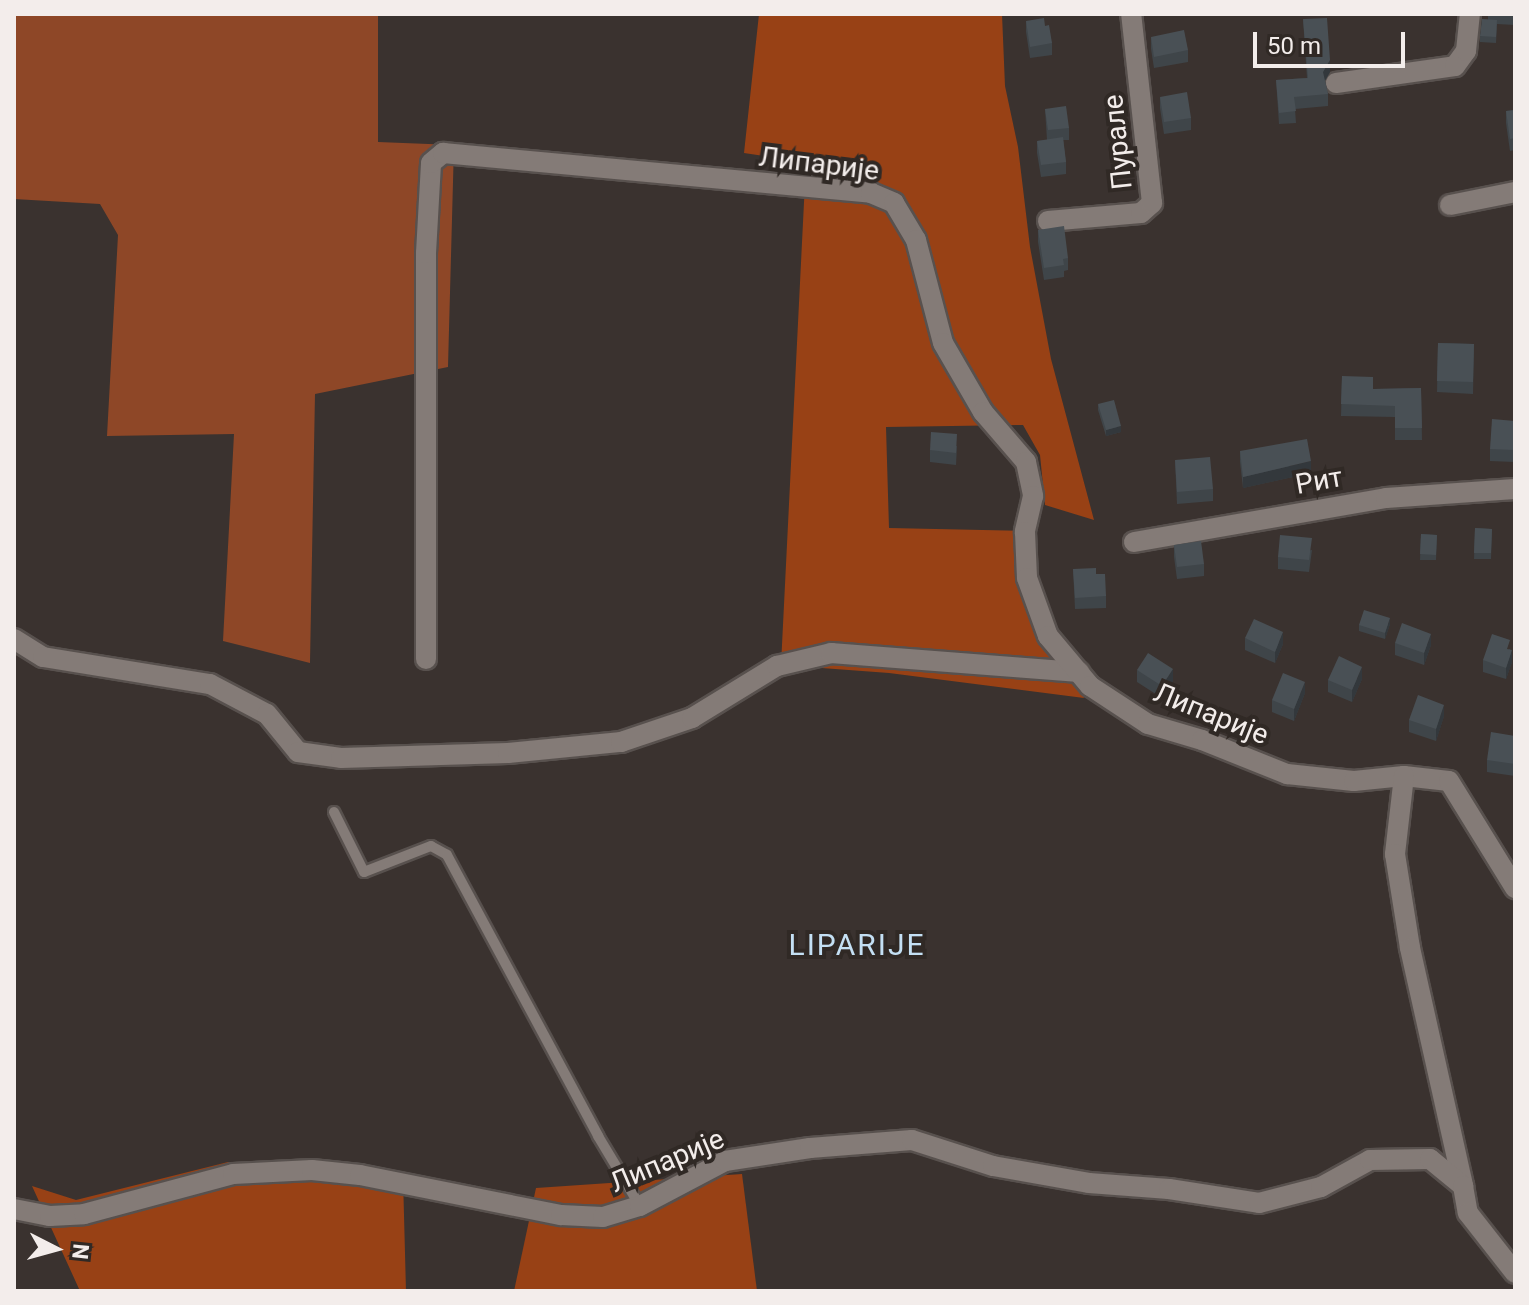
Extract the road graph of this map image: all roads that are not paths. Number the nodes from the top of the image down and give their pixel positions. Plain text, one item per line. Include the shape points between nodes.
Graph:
1 (1131, 14) edge
2 (1470, 14) edge
3 (1336, 83) dead end
4 (1515, 192) edge
5 (1450, 205) dead end
6 (1048, 221) dead end
7 (1515, 489) edge
8 (1134, 542) dead end
9 (14, 639) edge
10 (426, 659) dead end
11 (1079, 672) junction
12 (1404, 776) junction
13 (334, 812) dead end
14 (1515, 888) edge
15 (1463, 1186) junction
16 (640, 1206) junction
17 (14, 1209) edge
18 (1515, 1273) edge

1 - 6 street, Пурале via 1152,203 1141,213
2 - 3 street via 1466,51 1455,66
4 - 5 street
7 - 8 street, Рит via 1386,498
9 - 11 street via 43,657 210,684 267,714 298,752 341,758 508,753 621,742 692,718 777,666 831,653
10 - 11 street, Липарије via 426,253 431,163 443,153 871,193 894,203 916,240 943,343 983,412 1026,462 1033,496 1025,532 1027,578 1048,636
11 - 12 street, Липарије via 1090,686 1148,724 1287,774 1354,781
12 - 14 street, Липарије via 1449,781
12 - 15 street via 1395,854
13 - 16 lane via 364,872 431,846 447,855
15 - 16 street, Липарије via 1430,1159 1370,1160 1321,1187 1259,1203 1007,1169 912,1140 725,1161
15 - 18 street via 1468,1213
16 - 17 street, Липарије via 603,1217 561,1215 312,1170 233,1174 84,1214 50,1216

